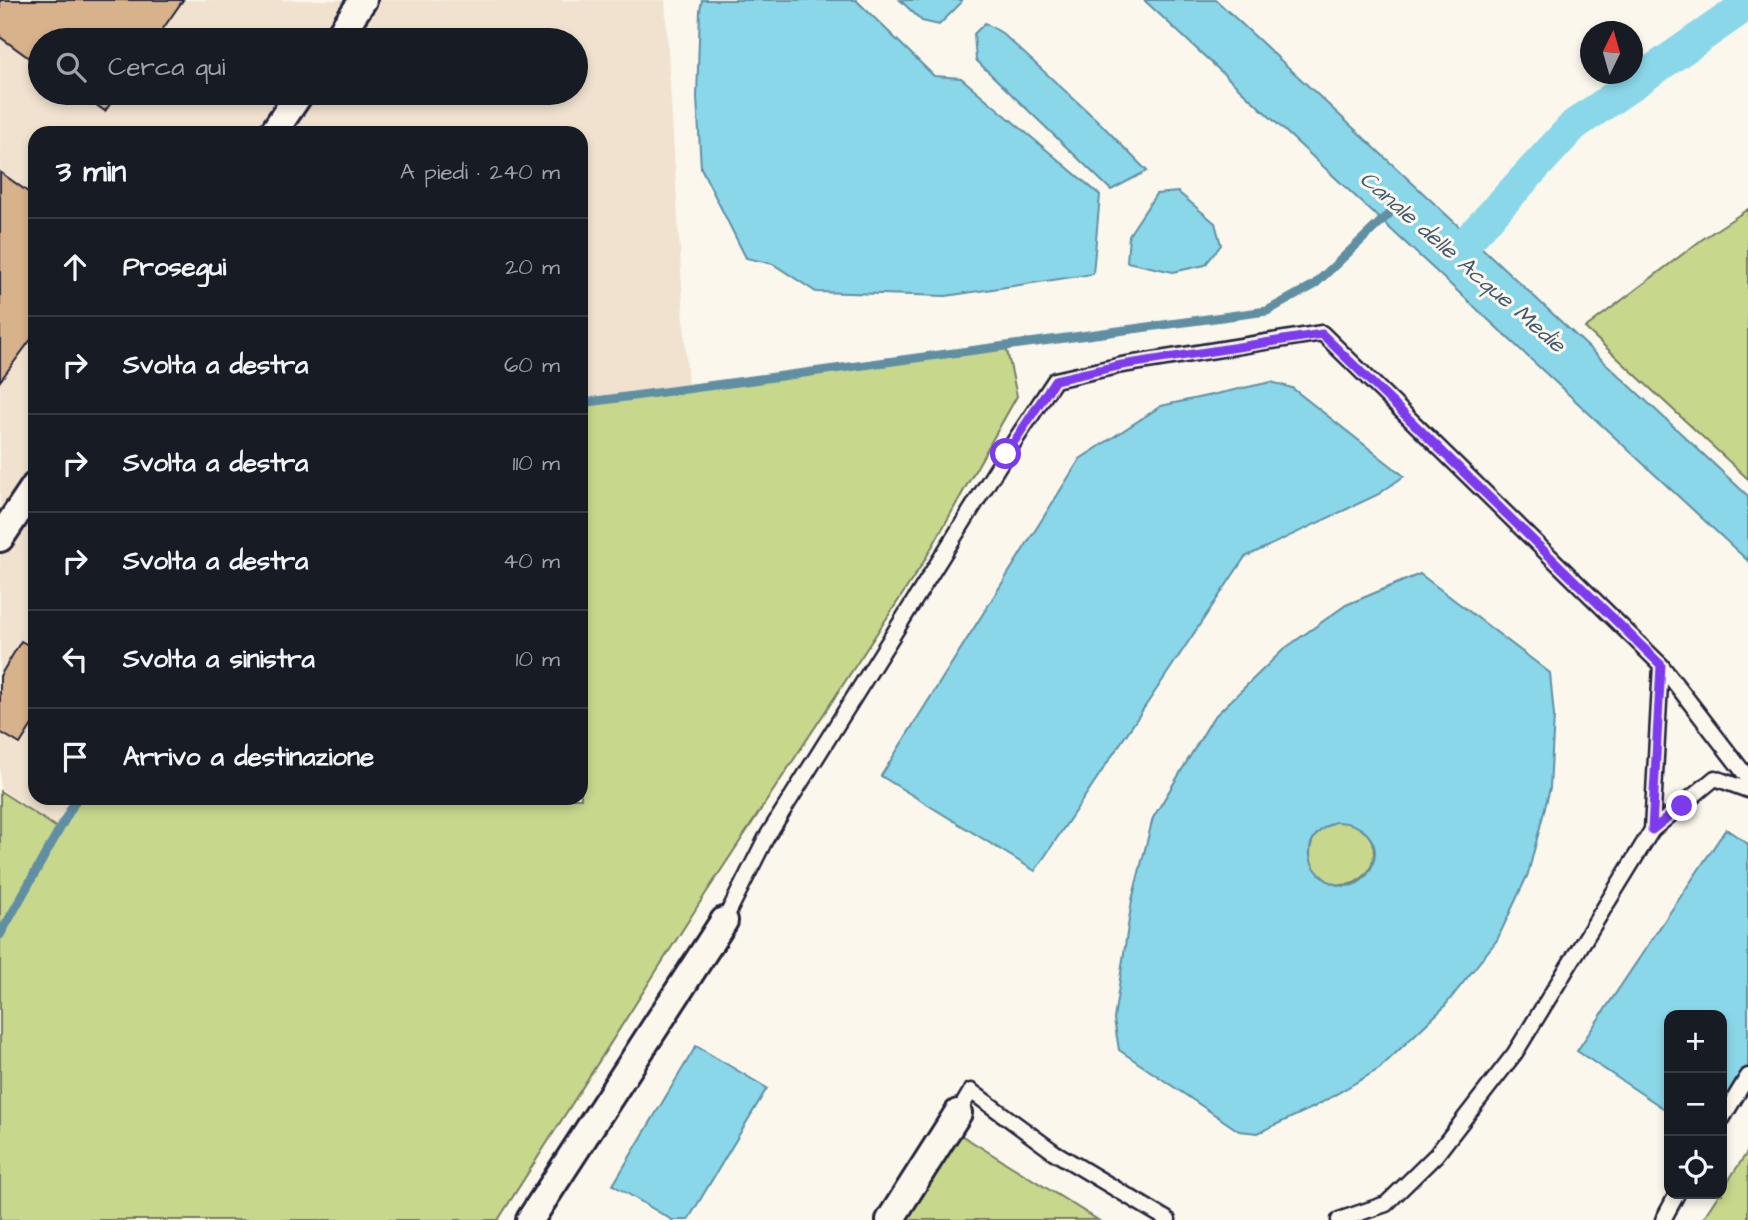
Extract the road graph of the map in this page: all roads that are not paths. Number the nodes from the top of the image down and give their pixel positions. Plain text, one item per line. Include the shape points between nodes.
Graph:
1 (363, 0) edge
2 (344, 28) edge
3 (292, 105) edge
4 (278, 126) edge
5 (28, 496) edge
6 (0, 538) edge
7 (1661, 665) junction
8 (1748, 778) edge
9 (1748, 790) edge
10 (1652, 830) junction
11 (724, 921) joint
12 (1748, 1076) edge
13 (1727, 1111) edge
14 (958, 1113) joint
15 (1674, 1199) edge
16 (1386, 1204) junction
17 (530, 1220) edge
18 (890, 1220) edge
19 (1168, 1220) edge
20 (1339, 1220) edge
21 (1374, 1220) edge
22 (1663, 1220) edge

1 - 2 street
3 - 4 street
5 - 6 street
7 - 8 lane
7 - 10 lane
7 - 11 lane via 1322,334 1055,380 766,838
9 - 10 lane via 1715,778
10 - 16 lane via 1516,1053 1436,1155
11 - 17 street
12 - 13 lane
14 - 18 street
14 - 19 lane via 971,1091 1054,1152
15 - 22 lane
16 - 20 lane
16 - 21 lane

